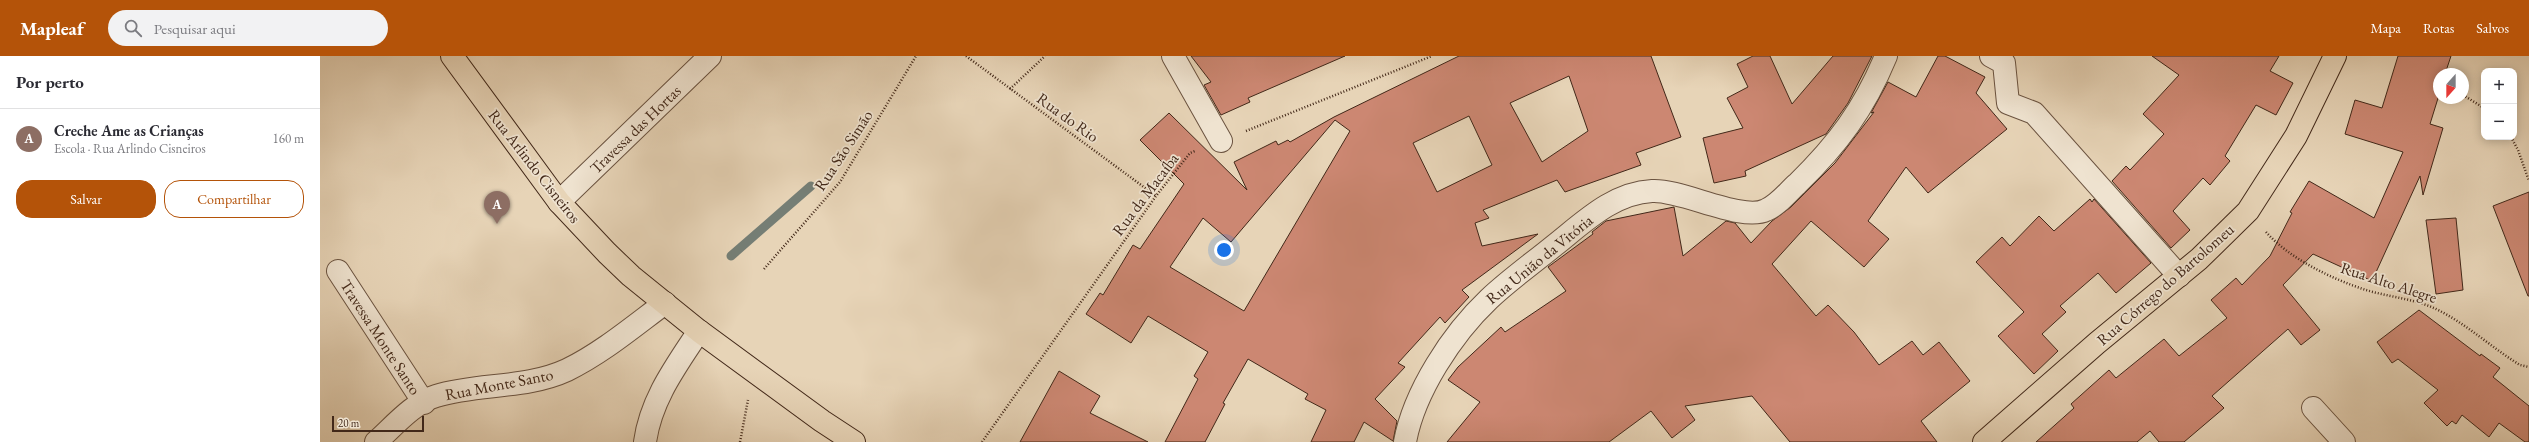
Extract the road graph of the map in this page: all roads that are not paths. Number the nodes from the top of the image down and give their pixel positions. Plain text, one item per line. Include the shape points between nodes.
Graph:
1 (452, 56) edge
2 (710, 56) edge
3 (1173, 56) edge
4 (1886, 56) edge
5 (1991, 56) edge
6 (2335, 56) edge
7 (1221, 141) road end
8 (559, 202) junction
9 (338, 271) dead end
10 (2179, 276) junction
11 (665, 303) junction
12 (699, 331) junction
13 (424, 403) junction
14 (2313, 408) dead end
15 (397, 434) edge
16 (376, 442) edge
17 (645, 442) edge
18 (854, 442) edge
19 (1405, 442) edge
20 (1984, 442) edge
21 (2344, 442) edge

1 - 8 main road, Rua Arlindo Cisneiros
2 - 8 street, Travessa das Hortas
3 - 7 street
4 - 19 street, Rua União da Vitória via 1878,76 1848,130 1818,164 1777,203 1764,211 1747,212 1654,190 1622,198 1604,207 1489,299 1460,332 1421,393 1412,411
5 - 10 street via 2004,63 2008,103 2034,113
6 - 10 main road, Rua Córrego do Bartolomeu via 2296,136 2248,211
8 - 11 main road, Rua Arlindo Cisneiros via 607,253
9 - 13 street, Travessa Monte Santo
10 - 20 main road, Rua Córrego do Bartolomeu
11 - 12 main road, Rua Arlindo Cisneiros
11 - 13 street, Rua Monte Santo via 605,347 567,370 542,379 435,396
12 - 17 street via 663,385 648,424
12 - 18 main road, Rua Arlindo Cisneiros
13 - 15 street, Rua Monte Santo
14 - 21 street
15 - 16 street, Rua Monte Santo

